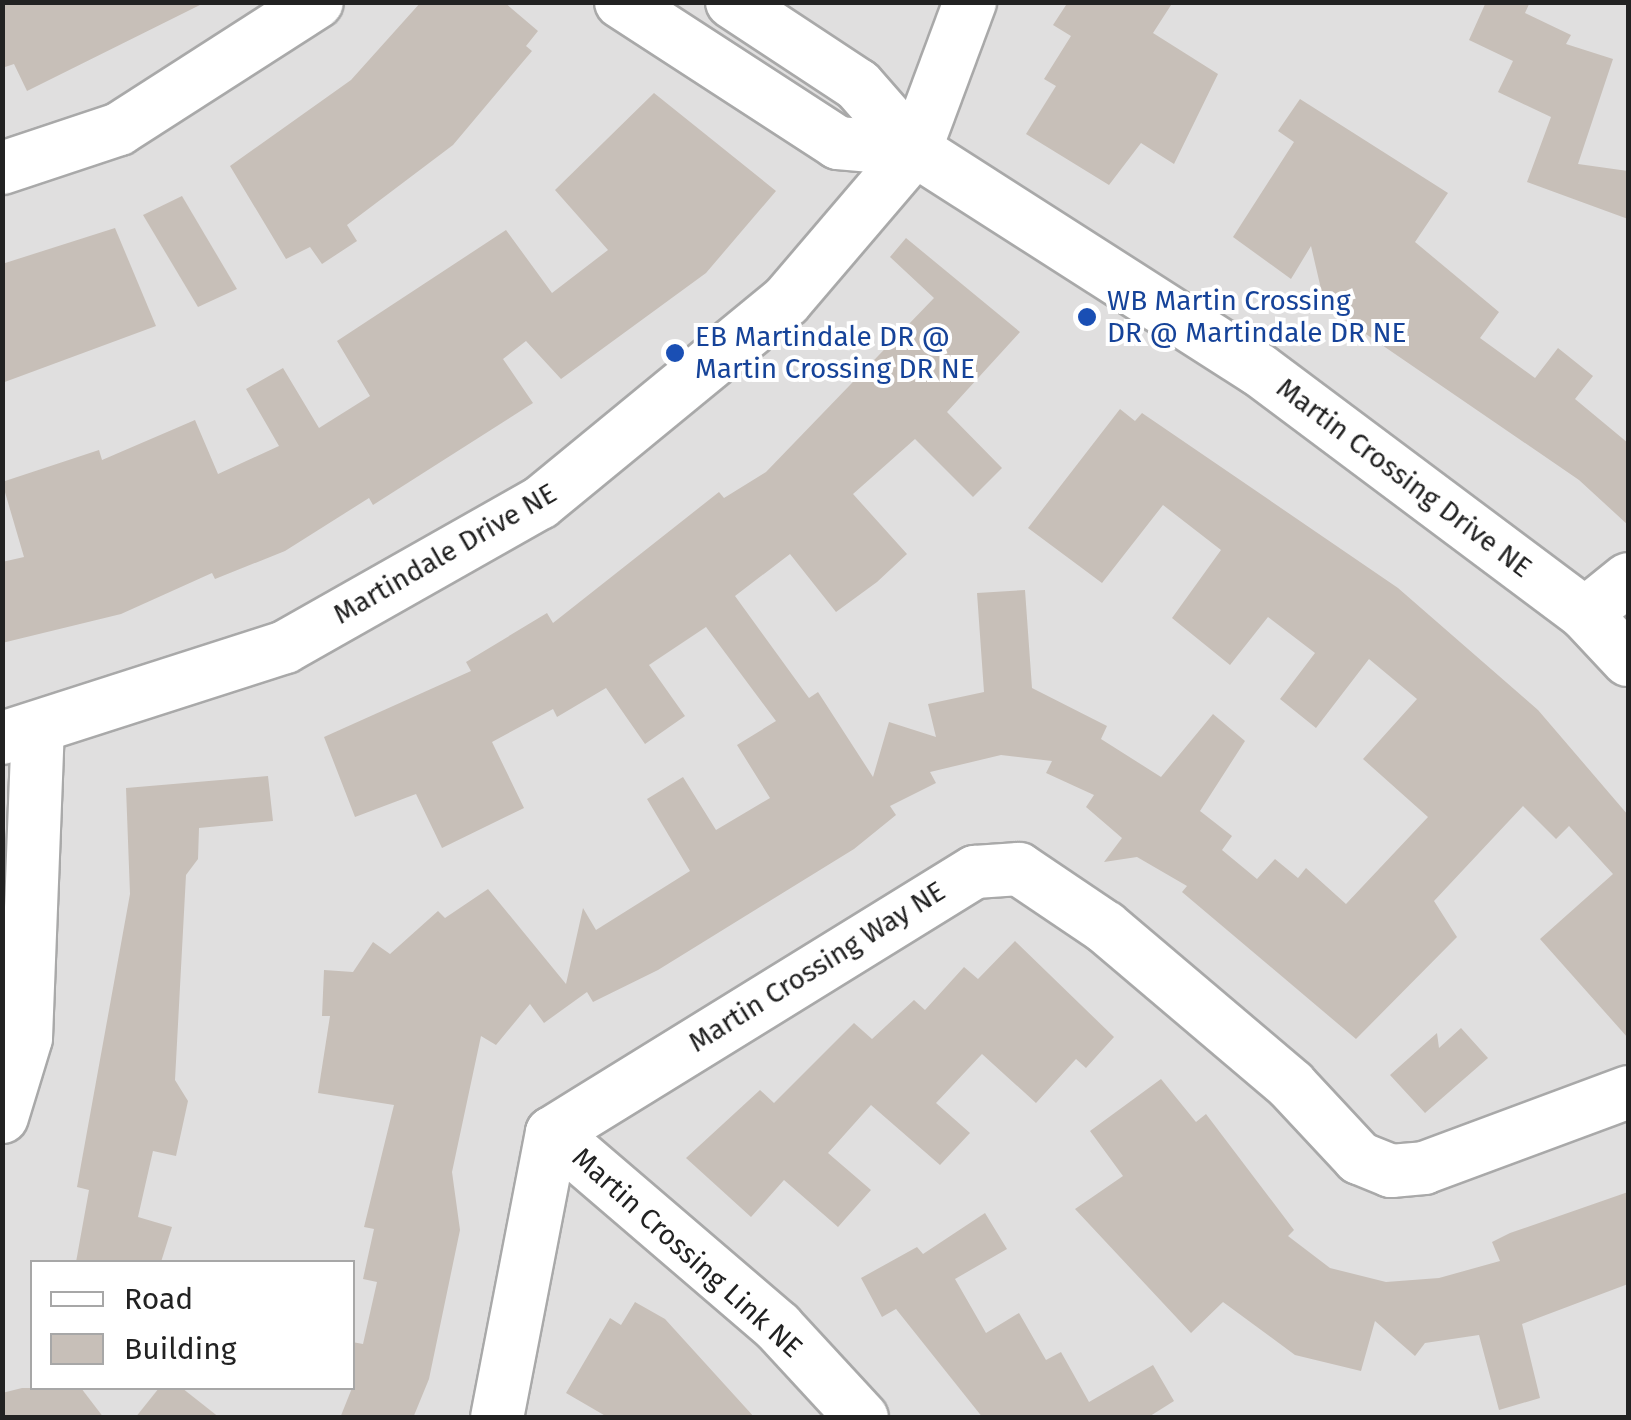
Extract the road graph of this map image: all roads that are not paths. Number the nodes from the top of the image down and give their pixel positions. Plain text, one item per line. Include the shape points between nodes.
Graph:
1 (317, 2) edge
2 (622, 2) edge
3 (732, 2) edge
4 (970, 2) edge
5 (915, 150) junction
6 (2, 168) edge
7 (1628, 579) edge
8 (1586, 614) junction
9 (1628, 660) edge
10 (20, 734) edge
11 (1628, 1092) edge
12 (2, 1117) edge
13 (552, 1133) junction
14 (497, 1418) edge
15 (862, 1418) edge

1 - 6 street via 119,129
2 - 5 street, Martin Crossing Drive NE via 838,143
3 - 5 street, Martin Crossing Drive NE via 858,85
4 - 5 street, Martindale Drive NE
5 - 8 street, Martin Crossing Drive NE via 1258,368
5 - 10 street, Martindale Drive NE via 786,301 540,503 285,647
7 - 8 street
8 - 9 street, Martin Crossing Drive NE
10 - 12 street via 26,1038
11 - 13 street, Martin Crossing Way NE via 1424,1168 1391,1171 1359,1158 1290,1085 1105,927 1019,869 943,887
13 - 14 street
13 - 15 street, Martin Crossing Link NE via 778,1327

